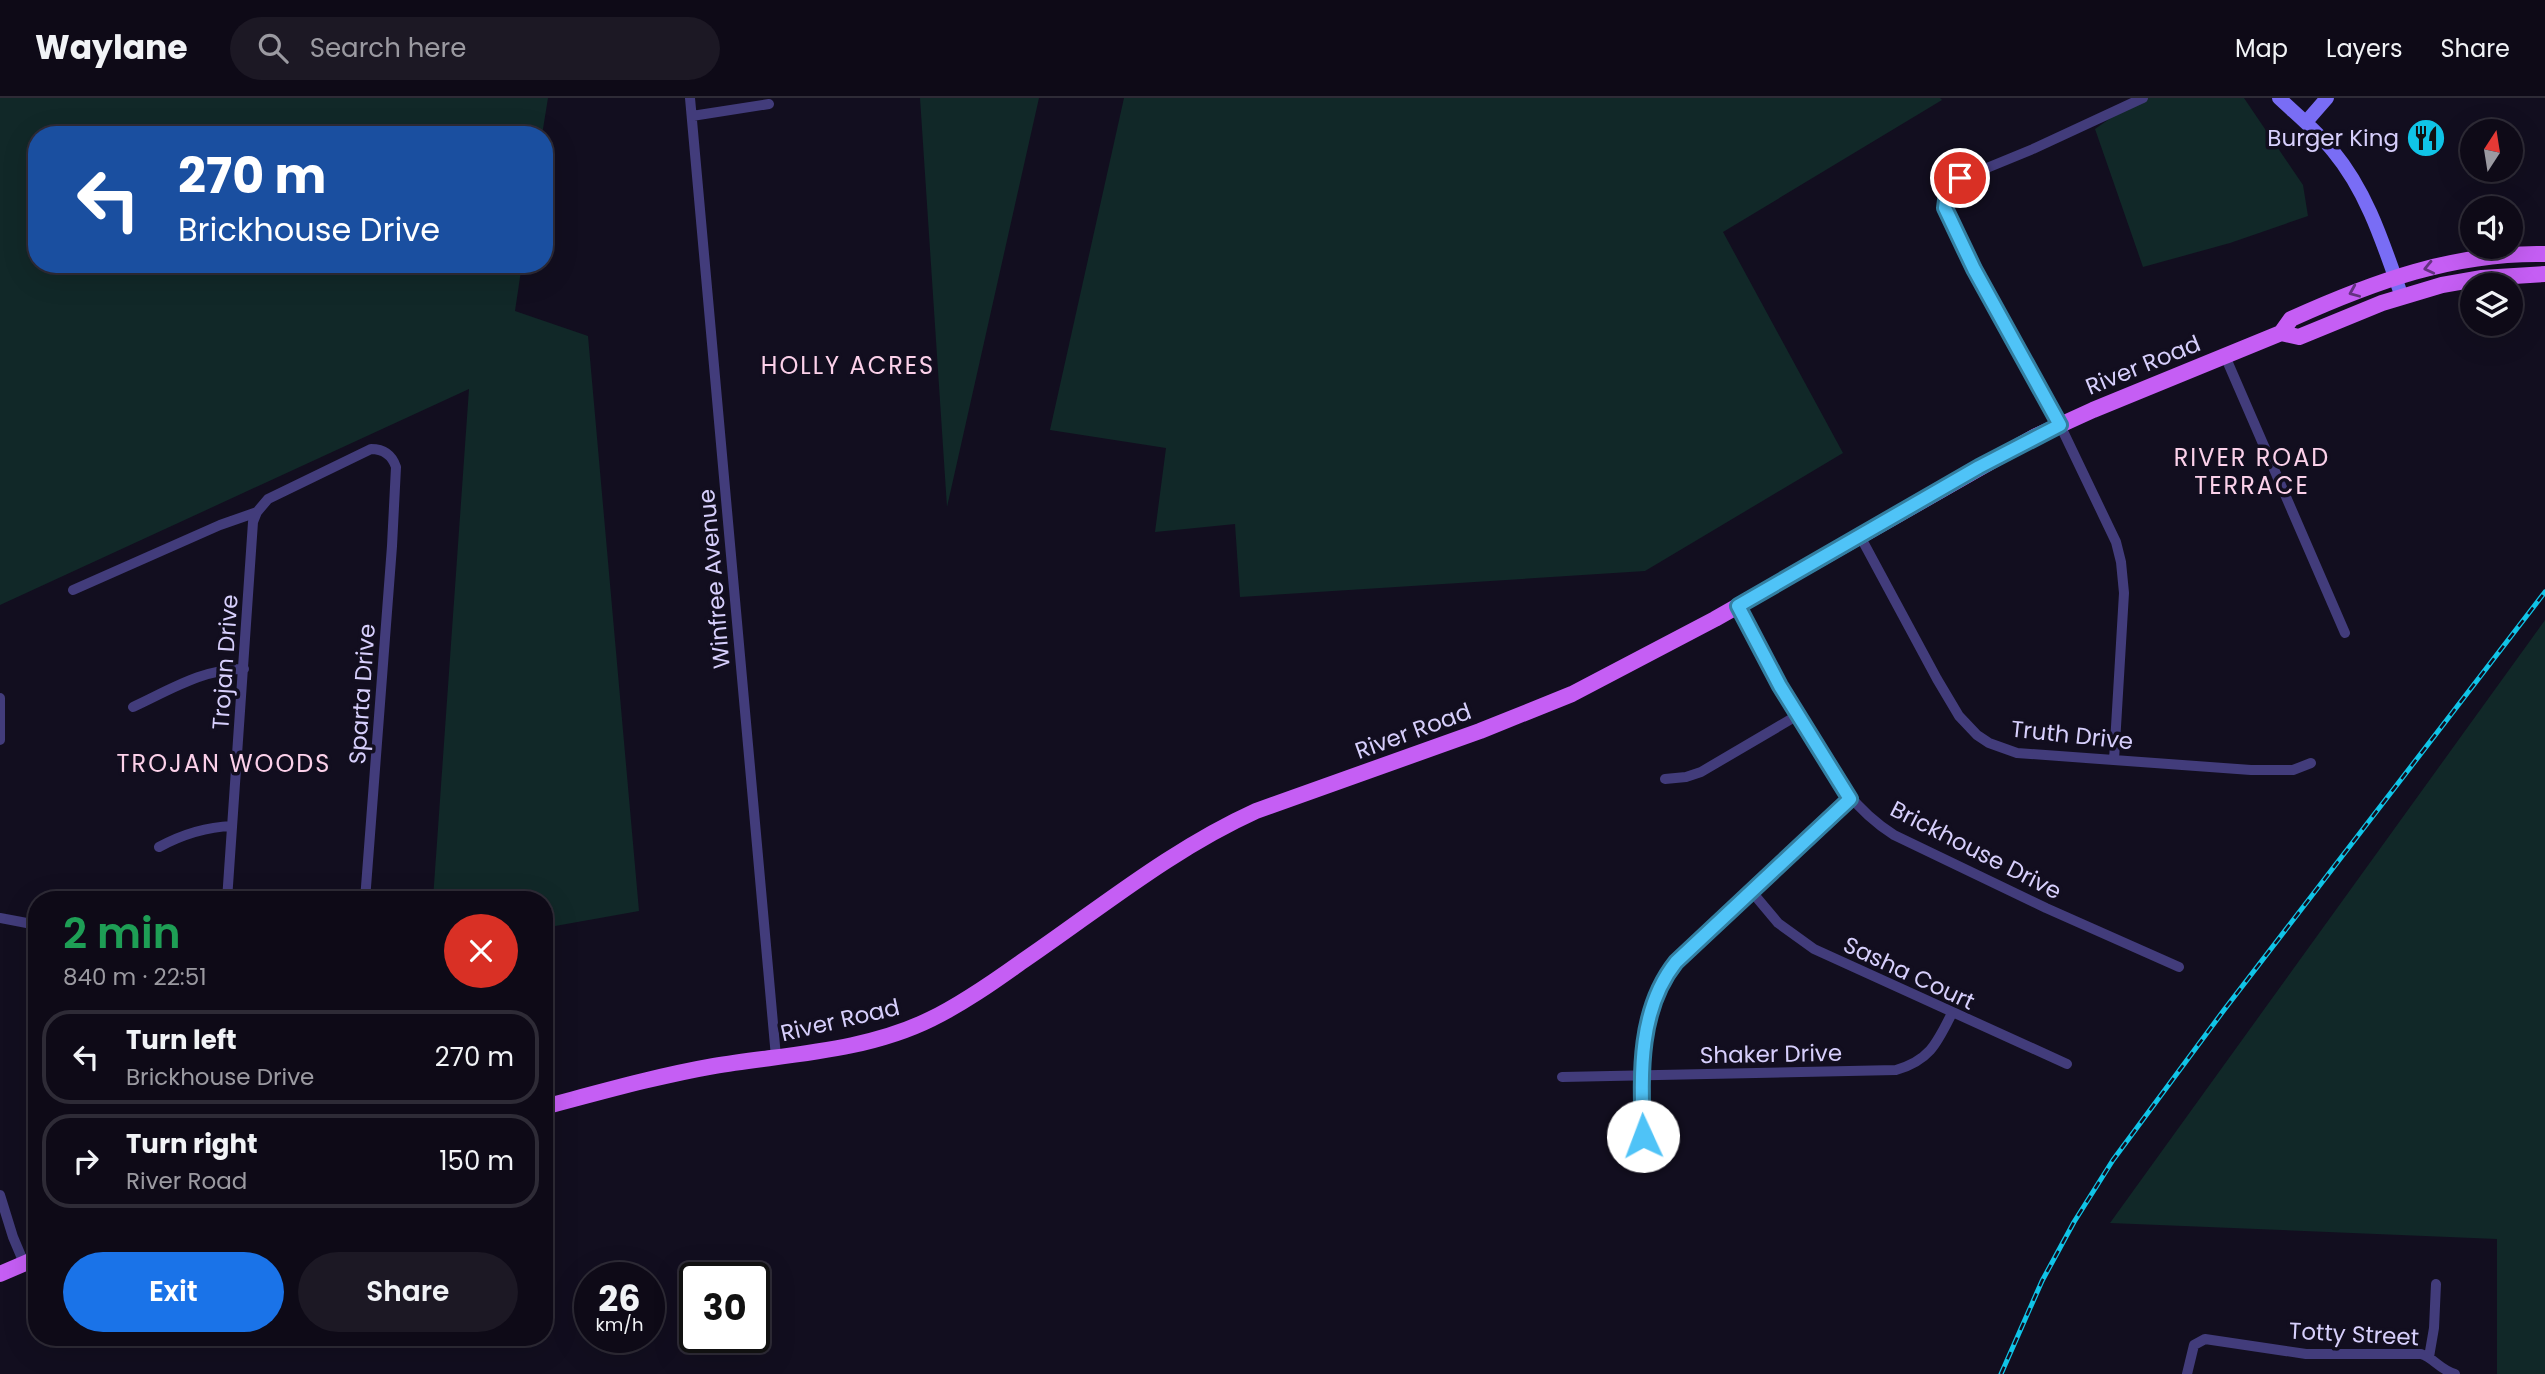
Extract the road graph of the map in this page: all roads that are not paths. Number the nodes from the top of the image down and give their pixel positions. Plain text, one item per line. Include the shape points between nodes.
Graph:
1 (690, 98) edge
2 (2143, 98) edge
3 (2279, 98) edge
4 (2327, 98) edge
5 (769, 104) dead end
6 (692, 116) junction
7 (2306, 122) junction
8 (2545, 254) edge
9 (2545, 274) edge
10 (2395, 276) junction
11 (2402, 297) junction
12 (2281, 333) junction
13 (2225, 356) junction
14 (2060, 425) junction
15 (257, 512) junction
16 (1860, 536) junction
17 (73, 590) dead end
18 (1738, 606) junction
19 (2345, 633) dead end
20 (244, 668) junction
21 (0, 698) edge
22 (133, 707) dead end
23 (1798, 715) junction
24 (0, 740) edge
25 (2114, 760) junction
26 (2311, 763) dead end
27 (1665, 779) dead end
28 (1850, 799) junction
29 (232, 825) junction
30 (159, 846) dead end
31 (228, 891) edge
32 (366, 891) edge
33 (1752, 892) junction
34 (0, 918) edge
35 (28, 923) edge
36 (2179, 967) dead end
37 (1952, 1013) junction
38 (776, 1057) junction
39 (2067, 1065) dead end
40 (1642, 1076) junction
41 (1562, 1077) dead end
42 (553, 1105) edge
43 (1643, 1136) dead end
44 (0, 1195) edge
45 (28, 1257) edge
46 (28, 1261) edge
47 (0, 1274) edge
48 (2435, 1284) dead end
49 (2429, 1357) junction
50 (2187, 1374) edge
51 (2455, 1374) edge

1 - 6 street, Winfree Avenue
2 - 14 street via 1960,178 1945,200 1974,269
3 - 7 main road
4 - 7 main road
5 - 6 street
6 - 38 street, Winfree Avenue
7 - 10 main road via 2354,181
8 -> 10 main road, River Road via 2489,257
9 - 11 main road, River Road via 2483,278
10 - 11 main road
10 -> 12 main road, River Road via 2291,319
11 - 12 main road, River Road via 2299,337
12 - 13 main road, River Road
13 - 14 main road, River Road
13 - 19 street
14 - 16 main road, River Road
14 - 25 street via 2110,527 2121,562 2124,593
15 - 17 street
15 - 20 street, Trojan Drive
15 - 32 street, Sparta Drive via 268,499 371,450 384,451 394,460
16 - 18 main road, River Road
16 - 25 street, Truth Drive via 1937,679 1959,716 1977,735 2017,753
18 - 23 street, Brickhouse Drive
18 - 38 main road, River Road via 1611,675 1523,715 1224,826 1170,857 1000,977 930,1020 869,1041
20 - 22 street via 206,674
20 - 29 street, Trojan Drive
21 - 24 street
23 - 27 street via 1701,772
23 - 28 street, Brickhouse Drive
25 - 26 street, Truth Drive via 2251,770 2293,770
28 - 33 street
28 - 36 street, Brickhouse Drive via 1894,835
29 - 30 street via 180,835
29 - 31 street, Trojan Drive
33 - 37 street, Sasha Court via 1778,923 1814,949
33 - 40 street via 1676,962 1657,989 1648,1017
34 - 35 street
37 - 39 street, Sasha Court
37 - 40 street, Shaker Drive via 1927,1055 1896,1070
38 - 42 main road, River Road via 665,1076
40 - 41 street, Shaker Drive
40 - 43 street
44 - 45 street via 13,1237
46 - 47 main road
48 - 49 street
49 - 50 street, Totty Street via 2421,1353 2306,1354 2205,1339 2194,1345
49 - 51 street, Totty Street

